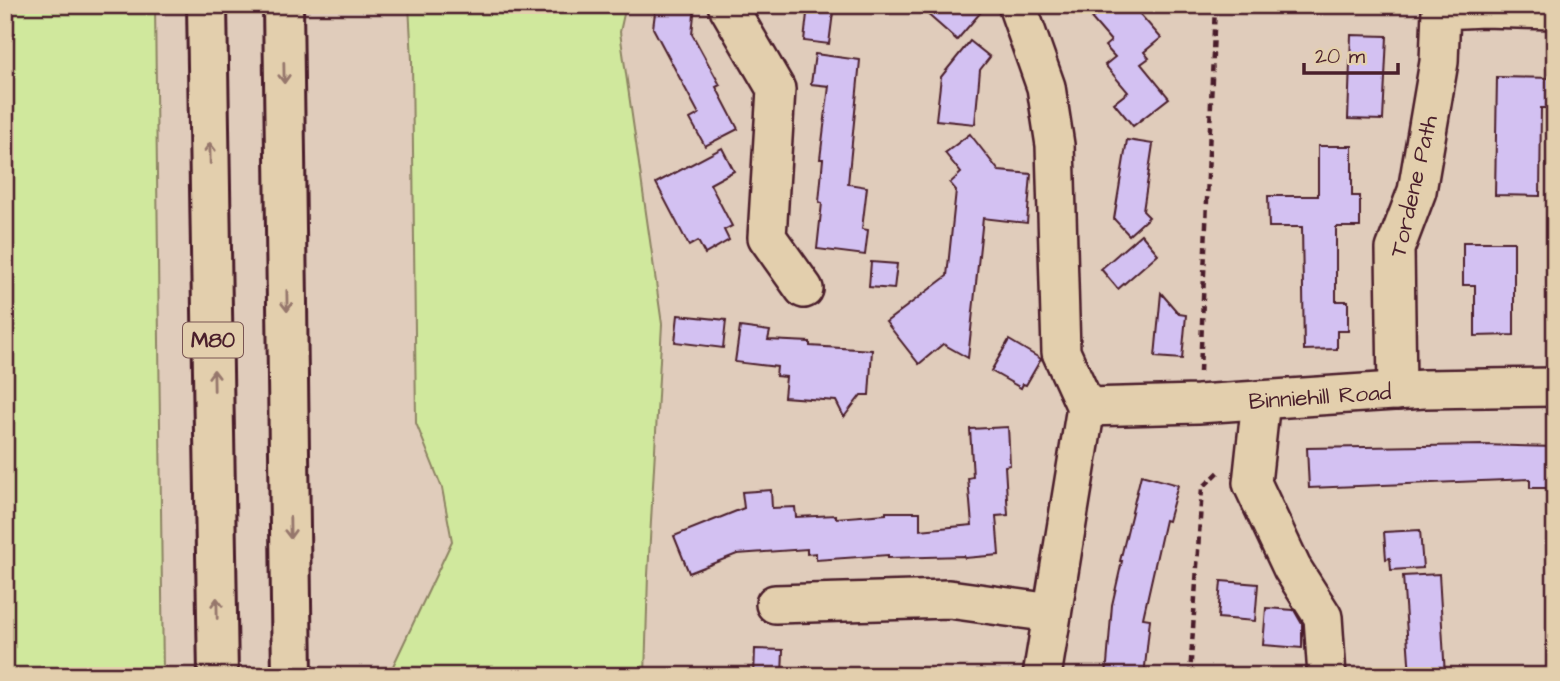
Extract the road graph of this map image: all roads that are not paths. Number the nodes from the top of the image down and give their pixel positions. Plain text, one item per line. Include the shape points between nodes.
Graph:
1 (207, 5) edge
2 (283, 5) edge
3 (727, 5) edge
4 (1017, 5) edge
5 (1555, 10) edge
6 (804, 289) dead end
7 (1555, 387) edge
8 (1397, 391) junction
9 (1261, 400) junction
10 (1086, 408) junction
11 (775, 604) dead end
12 (1052, 613) junction
13 (219, 676) edge
14 (292, 676) edge
15 (1042, 676) edge
16 (1327, 676) edge

13 -> 1 highway, M80
2 -> 14 highway
3 - 6 street via 776,89 767,237
4 - 10 street via 1046,87 1055,145 1061,352
5 - 8 street, Tordene Path via 1441,10 1439,62 1417,191 1395,249
7 - 8 street, Binniehill Road
8 - 9 street, Binniehill Road
9 - 10 street, Binniehill Road
9 - 16 street via 1252,484 1292,568 1323,617
10 - 12 street
11 - 12 street via 949,599
12 - 15 street

